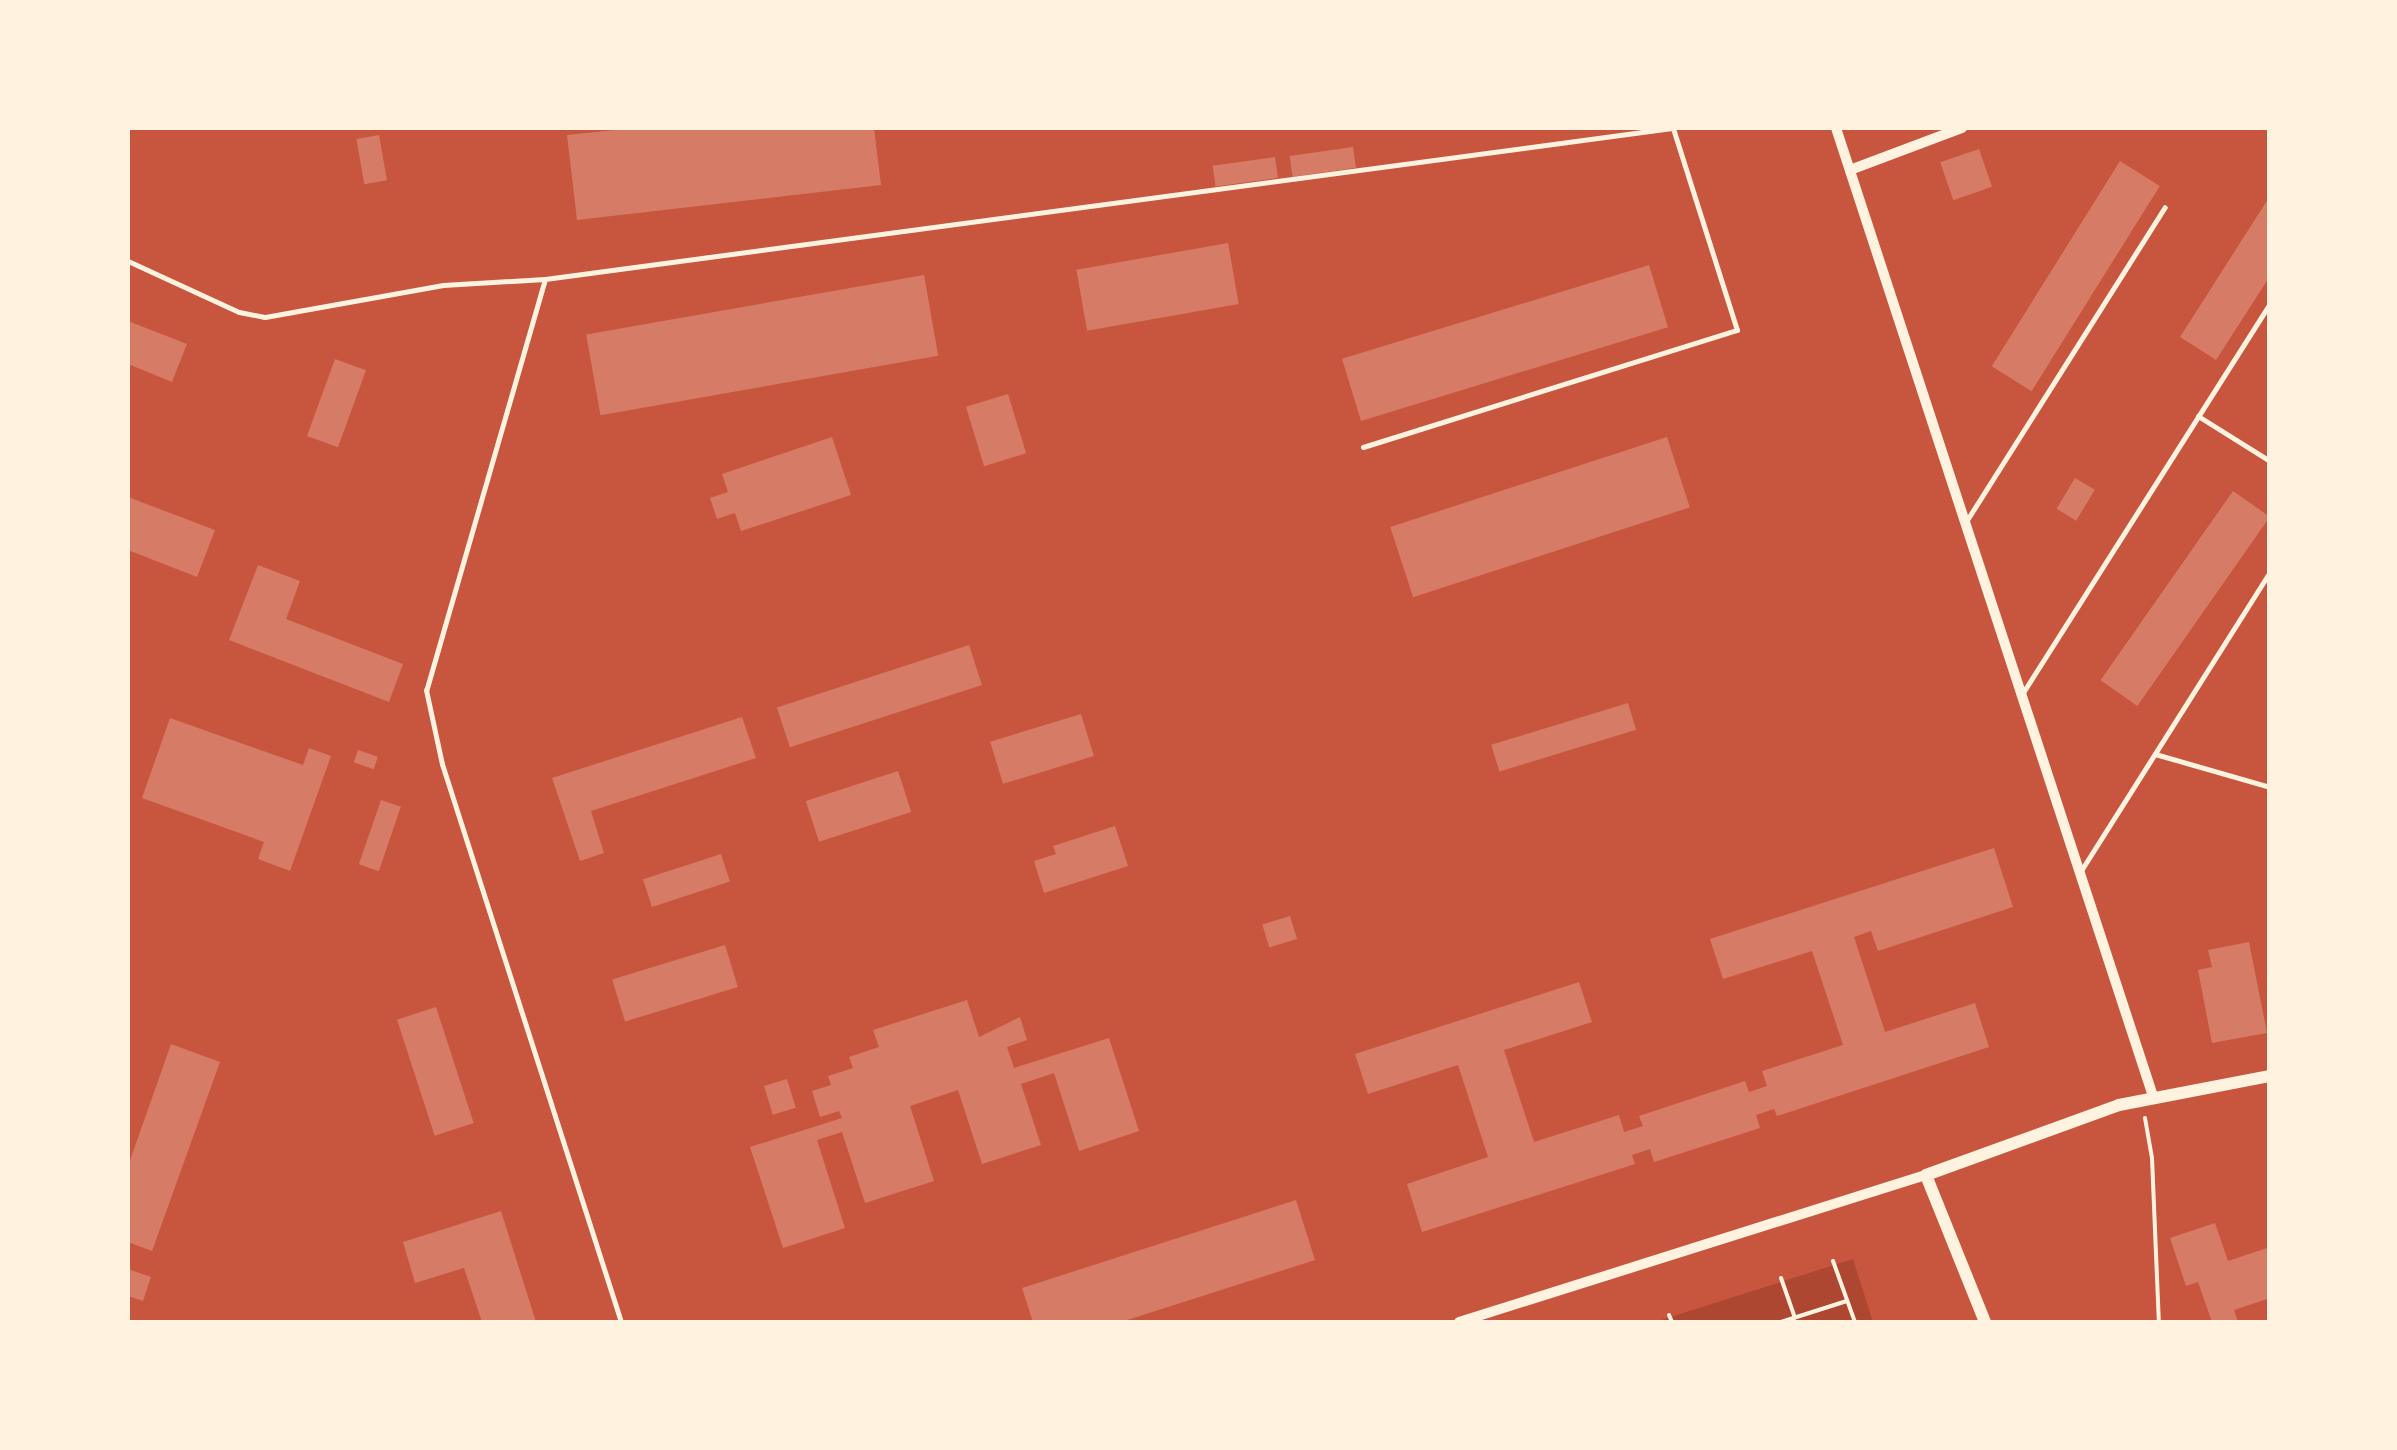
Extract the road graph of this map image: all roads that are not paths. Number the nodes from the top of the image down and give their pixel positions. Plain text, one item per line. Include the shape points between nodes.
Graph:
1 (1673, 128) edge
2 (1836, 128) edge
3 (1962, 128) edge
4 (1850, 170) junction
5 (2165, 207) dead end
6 (128, 262) edge
7 (545, 280) junction
8 (2270, 303) edge
9 (2198, 416) junction
10 (1363, 446) dead end
11 (2270, 461) edge
12 (1966, 522) junction
13 (2270, 572) edge
14 (2022, 694) junction
15 (2155, 754) junction
16 (2270, 788) edge
17 (2080, 872) junction
18 (2270, 924) edge
19 (2270, 934) edge
20 (2270, 1076) edge
21 (2147, 1097) junction
22 (1926, 1175) junction
23 (620, 1322) edge
24 (1459, 1322) edge
25 (1985, 1322) edge

1 - 7 lane
1 - 10 lane via 1737,330
2 - 4 street
3 - 4 street
4 - 12 street
5 - 12 lane
6 - 7 lane via 239,312 266,317 442,285
7 - 23 lane via 426,690 442,764
8 - 9 lane
9 - 11 lane
9 - 14 lane
12 - 14 street
13 - 15 lane
14 - 17 street
15 - 16 lane
15 - 17 lane
17 - 21 street
18 - 19 lane
20 - 21 street
21 - 22 street
22 - 24 street
22 - 25 street

